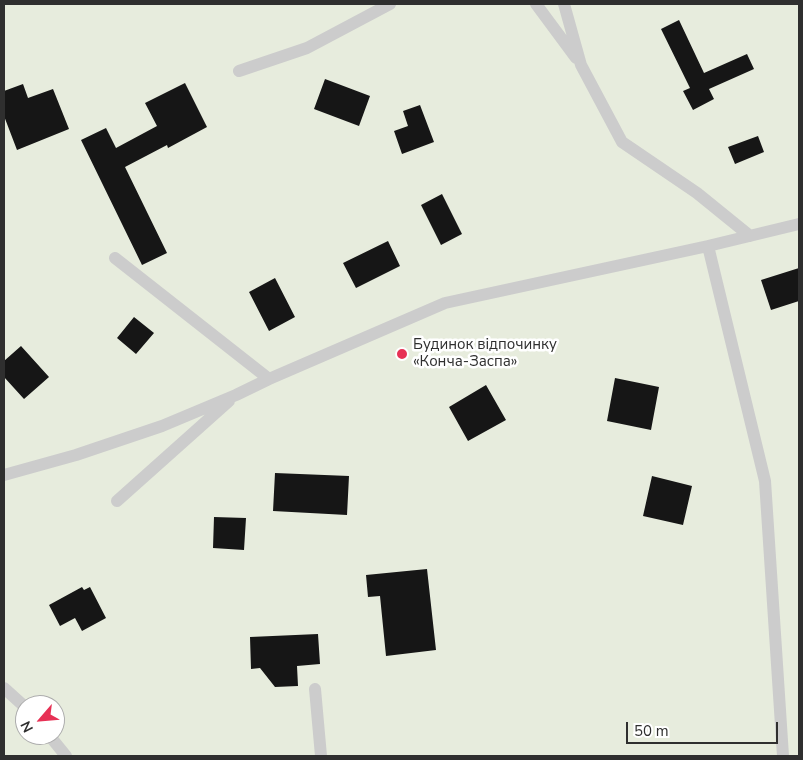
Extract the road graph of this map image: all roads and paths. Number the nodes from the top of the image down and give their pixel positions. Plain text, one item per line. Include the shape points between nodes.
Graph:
1 (390, 4) edge
2 (536, 4) edge
3 (564, 4) edge
4 (581, 65) junction
5 (239, 71) dead end
6 (799, 224) edge
7 (750, 236) junction
8 (708, 246) junction
9 (115, 258) dead end
10 (269, 379) junction
11 (236, 395) junction
12 (4, 475) edge
13 (117, 501) dead end
14 (4, 688) edge
15 (315, 689) dead end
16 (15, 698) edge
17 (57, 745) edge
18 (66, 756) edge
19 (321, 756) edge
20 (783, 756) edge

1 - 5 lane via 308,48
2 - 4 lane
3 - 4 lane
4 - 7 lane via 622,142 697,193
6 - 7 lane
7 - 8 lane
8 - 10 lane via 444,303
8 - 20 lane via 765,481
9 - 10 lane
10 - 11 lane
11 - 12 lane via 162,426
11 - 13 lane
14 - 16 lane
15 - 19 lane
17 - 18 lane

